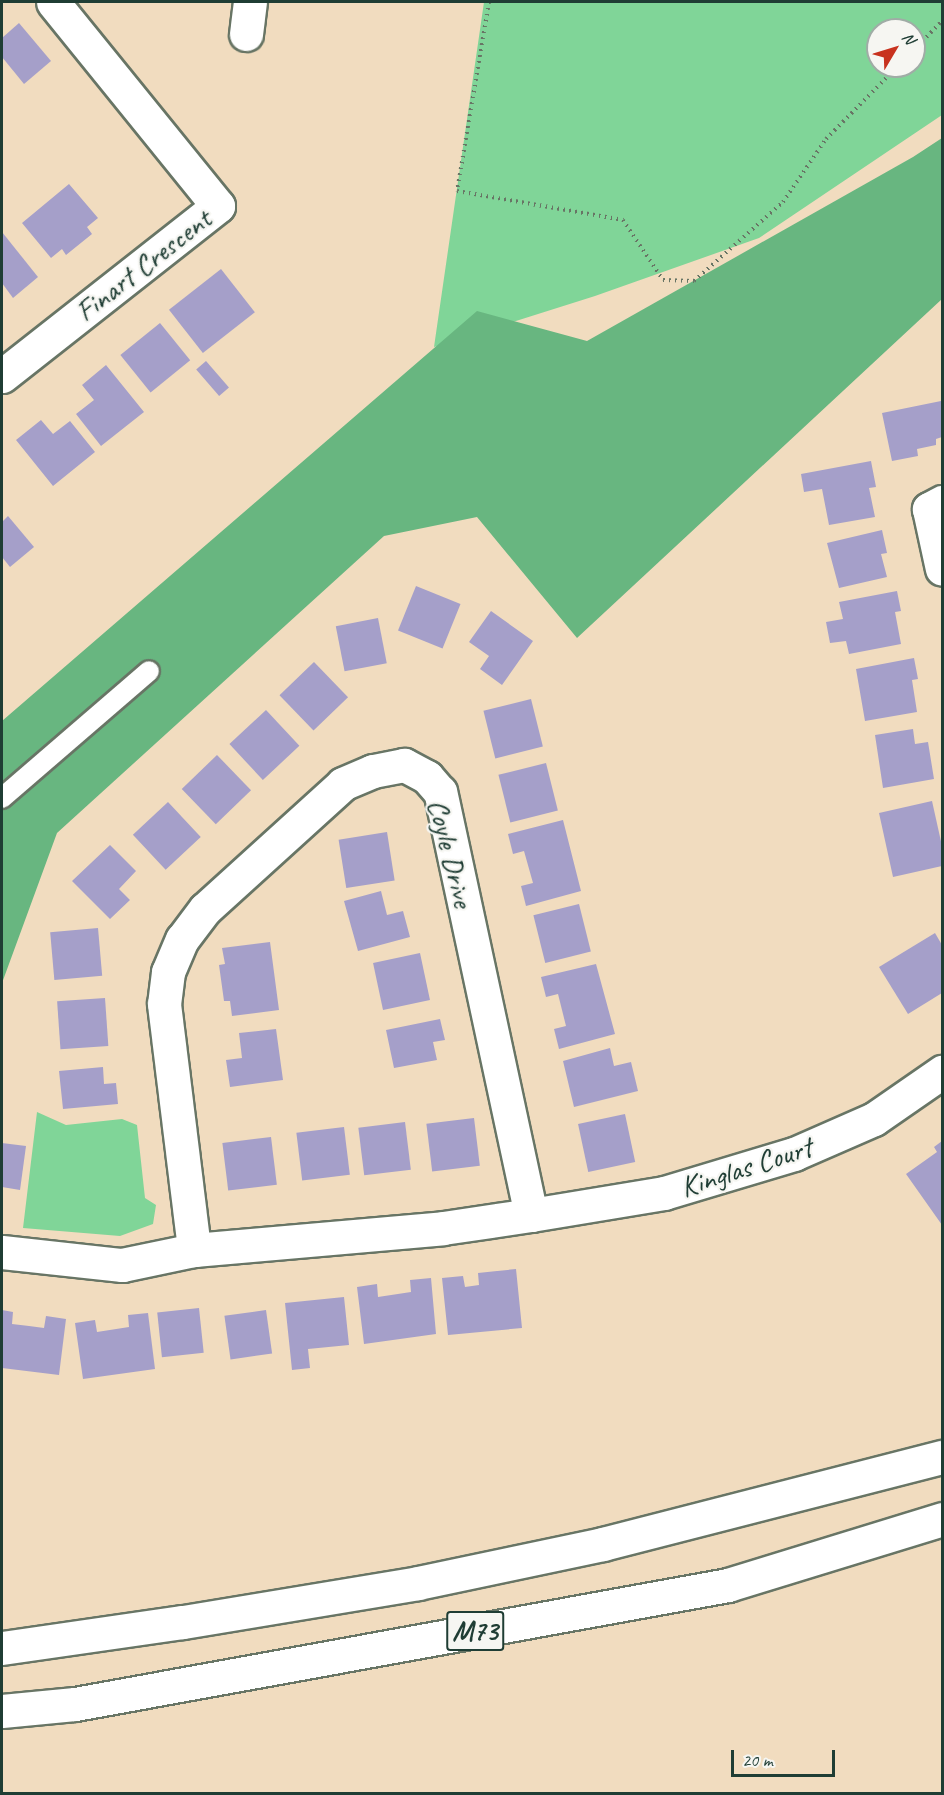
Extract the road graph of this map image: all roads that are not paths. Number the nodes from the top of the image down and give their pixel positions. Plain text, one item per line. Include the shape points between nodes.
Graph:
1 (53, 2) edge
2 (250, 2) edge
3 (246, 34) dead end
4 (2, 376) edge
5 (942, 502) edge
6 (942, 569) edge
7 (149, 671) dead end
8 (2, 798) edge
9 (942, 1072) edge
10 (531, 1215) junction
11 (194, 1250) junction
12 (2, 1252) edge
13 (942, 1456) edge
14 (942, 1519) edge
15 (2, 1648) edge
16 (2, 1711) edge

1 - 4 main road, Finart Crescent via 218,206
2 - 3 main road
5 - 6 main road via 929,509
7 - 8 lane
9 - 10 main road, Kinglas Court via 874,1119 794,1154 664,1194
10 - 11 main road via 443,1228
10 - 11 main road, Coyle Drive via 440,792 427,777 404,765 373,771 343,784 206,909 182,939 168,972 164,1004
11 - 12 main road via 122,1265
13 - 15 main road, M73 via 603,1544 418,1582
14 - 16 main road, M73 via 728,1585 75,1704

